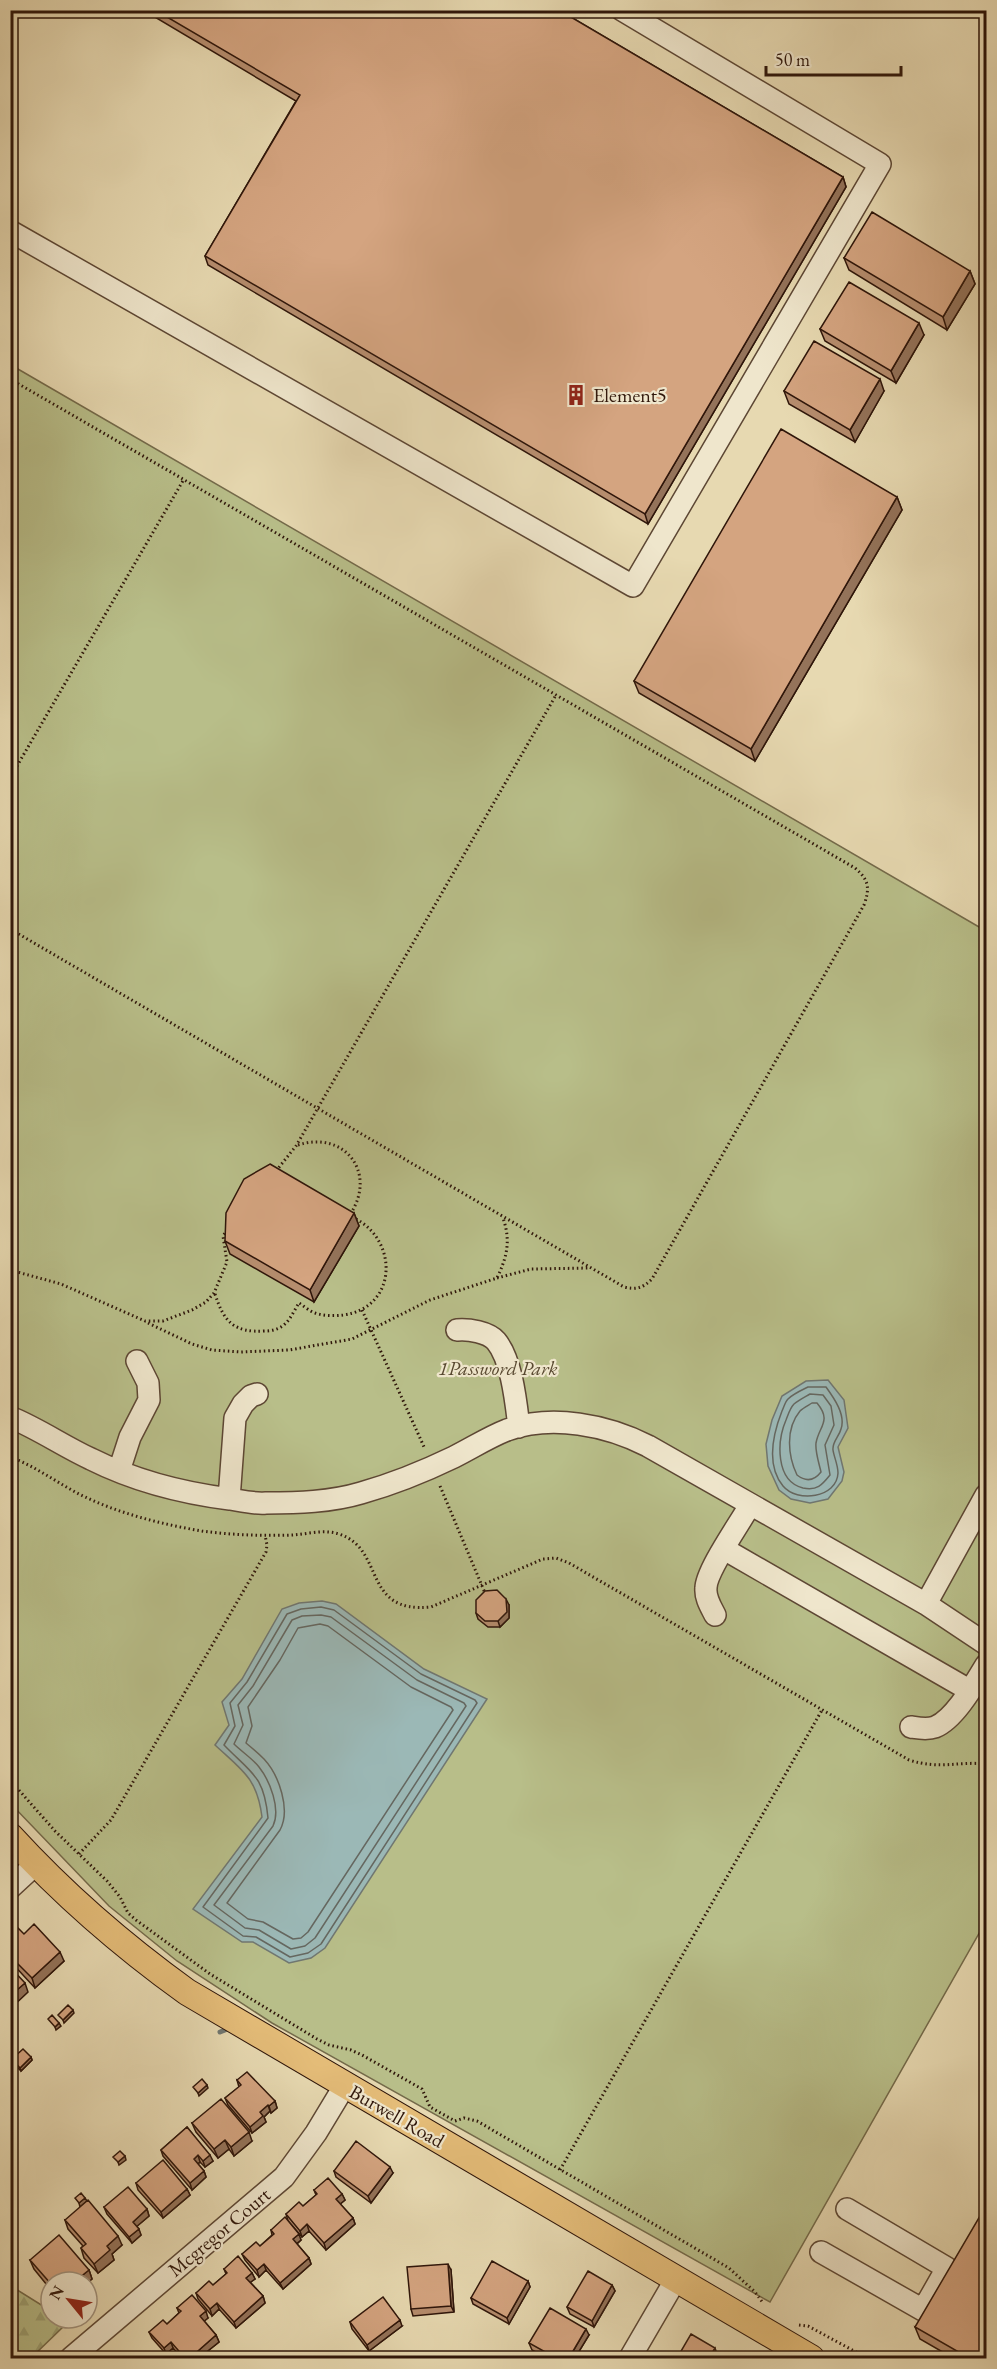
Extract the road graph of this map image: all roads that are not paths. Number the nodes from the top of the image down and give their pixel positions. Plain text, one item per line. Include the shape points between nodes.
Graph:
1 (622, 10) edge
2 (10, 231) edge
3 (457, 1330) dead end
4 (137, 1361) dead end
5 (257, 1394) dead end
6 (10, 1417) edge
7 (519, 1427) junction
8 (118, 1471) junction
9 (987, 1496) edge
10 (229, 1499) junction
11 (750, 1505) junction
12 (724, 1549) junction
13 (926, 1604) junction
14 (715, 1615) dead end
15 (987, 1644) edge
16 (987, 1665) edge
17 (969, 1690) junction
18 (911, 1727) dead end
19 (10, 1836) edge
20 (36, 1864) junction
21 (10, 1888) edge
22 (345, 2085) junction
23 (847, 2209) dead end
24 (821, 2252) dead end
25 (676, 2279) junction
26 (71, 2358) edge
27 (630, 2358) edge
28 (811, 2358) edge

1 - 2 street via 880,164 633,586
3 - 7 street via 476,1331 495,1340 511,1379
4 - 8 street via 148,1383 149,1400
5 - 10 street via 243,1404 235,1418
6 - 8 street
7 - 10 street via 432,1467 360,1494 264,1503
7 - 11 street via 576,1424 625,1434
8 - 10 street via 173,1490
9 - 13 street
11 - 12 street
11 - 13 street
12 - 14 street via 705,1588
12 - 17 street
13 - 15 street
16 - 17 street
17 - 18 street via 941,1723 933,1728
19 - 20 main road, Burwell Road
20 - 21 street
20 - 22 main road, Burwell Road via 155,1969
22 - 25 main road, Burwell Road
22 - 26 street, Mcgregor Court via 284,2177
23 - 24 street via 947,2268 923,2310
25 - 27 street
25 - 28 main road, Burwell Road

